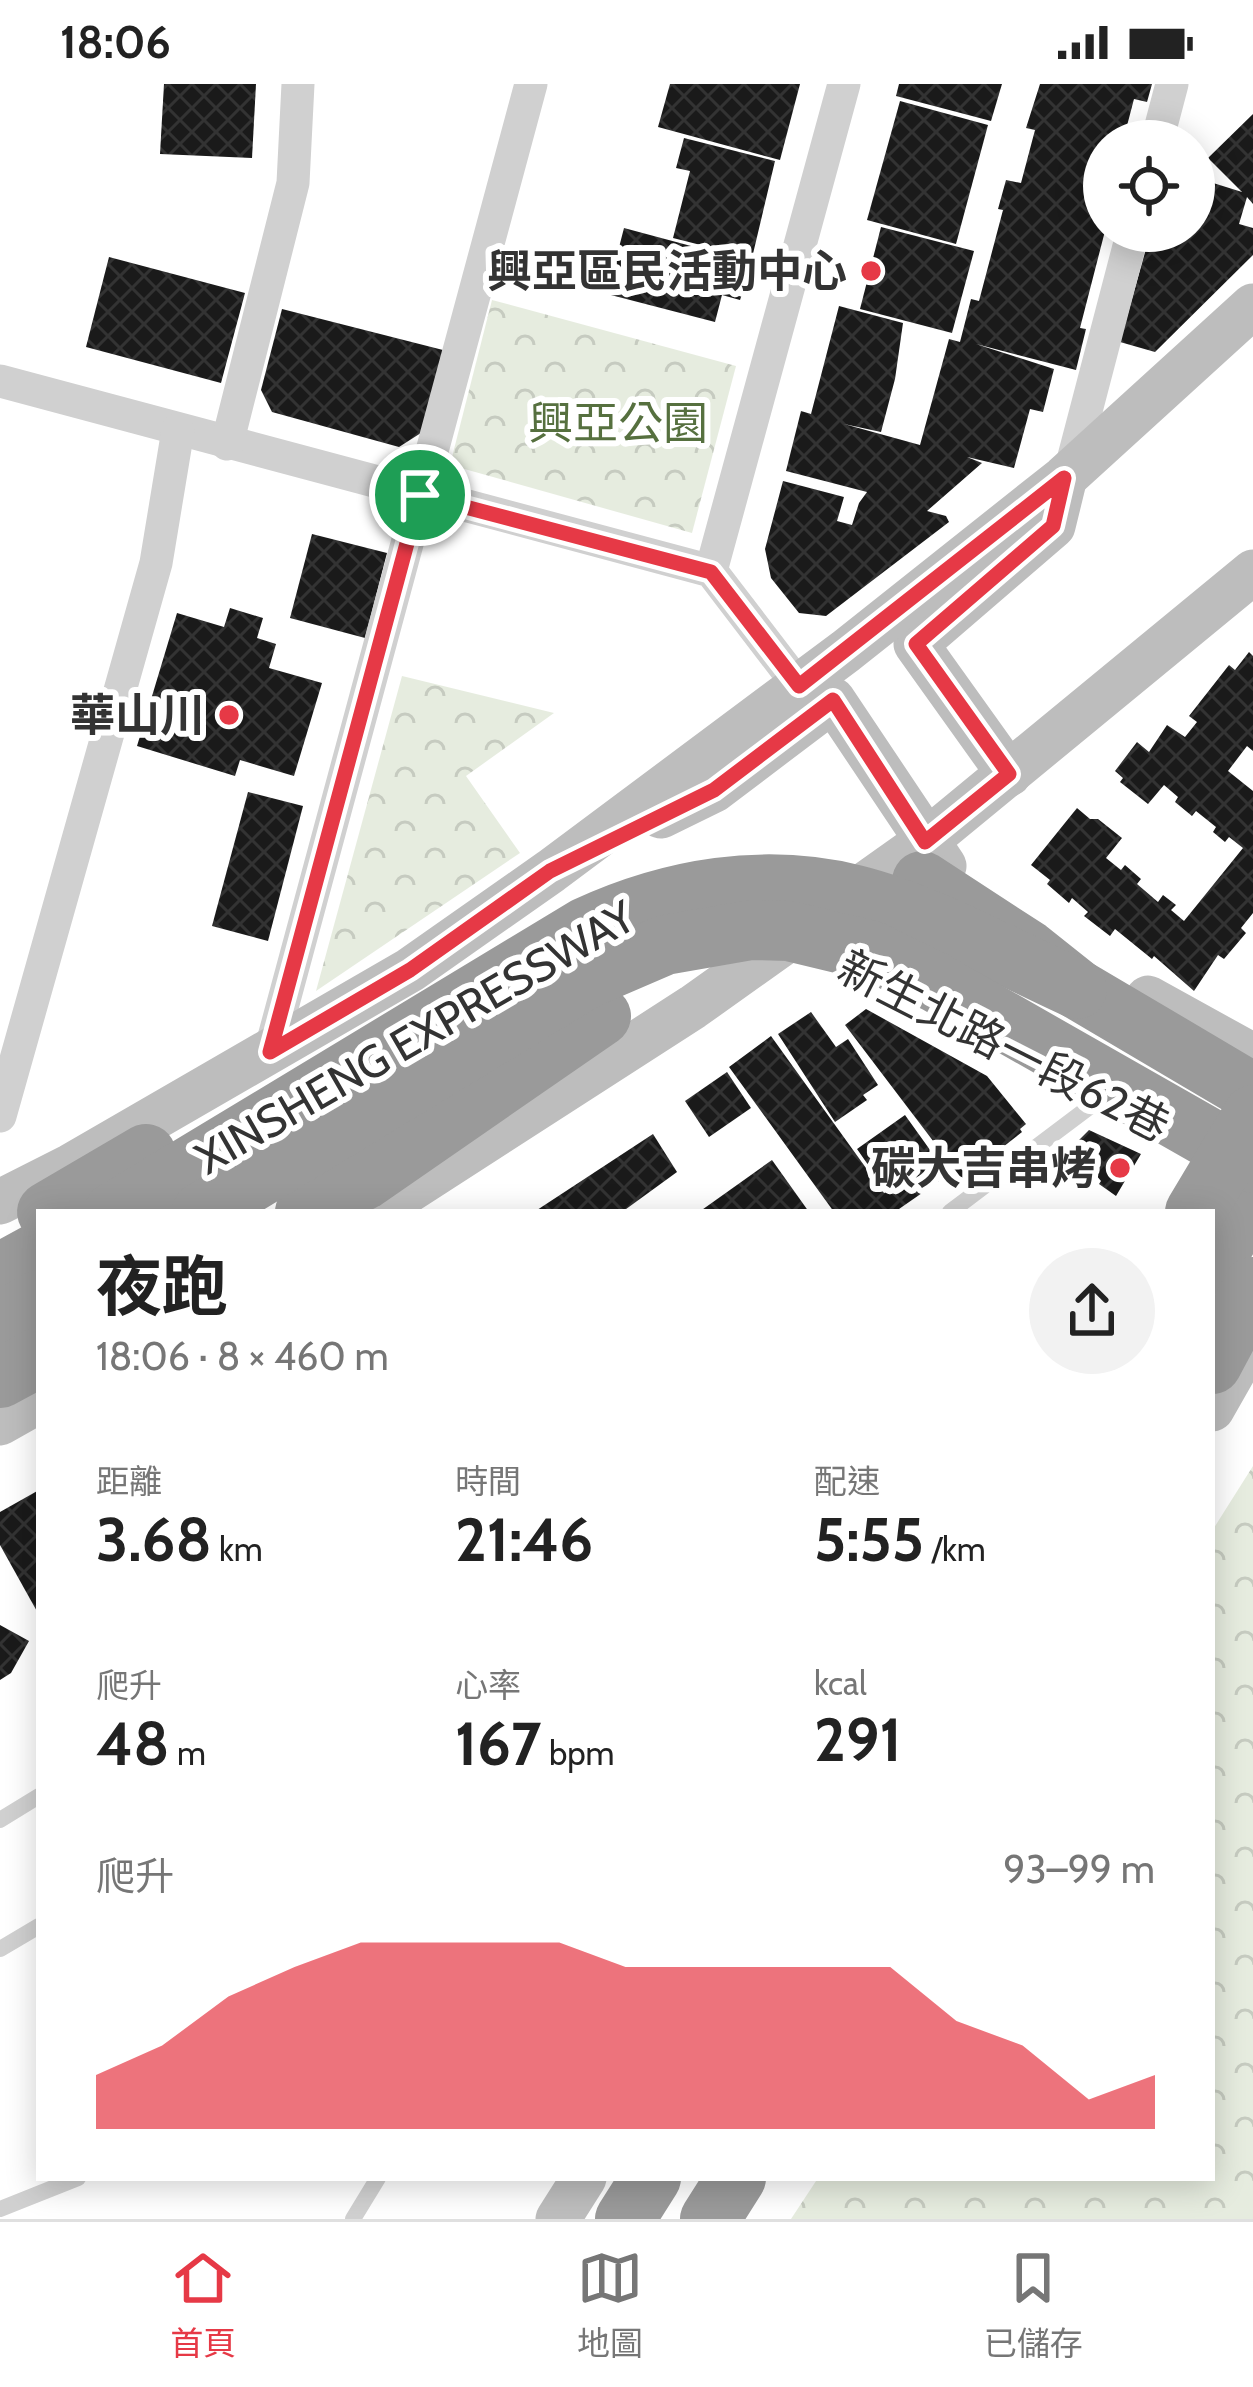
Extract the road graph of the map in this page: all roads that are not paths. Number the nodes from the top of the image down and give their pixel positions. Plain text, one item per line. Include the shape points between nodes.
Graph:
1 (298, 84) edge
2 (531, 84) edge
3 (844, 84) edge
4 (1172, 84) edge
5 (1163, 120) edge
6 (1127, 252) edge
7 (1253, 306) edge
8 (0, 381) edge
9 (178, 430) junction
10 (227, 444) junction
11 (1067, 475) junction
12 (420, 495) junction
13 (711, 572) junction
14 (1253, 572) edge
15 (799, 686) junction
16 (1009, 774) junction
17 (925, 842) junction
18 (550, 871) junction
19 (789, 937) junction
20 (921, 976) junction
21 (1077, 988) junction
22 (270, 1052) junction
23 (1244, 1080) edge
24 (1104, 1096) junction
25 (0, 1116) edge
26 (1246, 1161) edge
27 (0, 1202) edge
28 (52, 1209) edge
29 (119, 1209) edge
30 (207, 1209) edge
31 (311, 1209) edge
32 (383, 1209) edge
33 (954, 1209) edge
34 (1189, 1209) edge
35 (1198, 1209) edge
36 (36, 1217) edge
37 (0, 1235) edge
38 (36, 1254) edge
39 (1215, 1256) edge
40 (0, 1273) edge
41 (1253, 1287) edge
42 (36, 1302) edge
43 (0, 1321) edge
44 (1253, 1338) edge
45 (1215, 1358) edge
46 (36, 1359) edge
47 (0, 1378) edge
48 (36, 1403) edge
49 (1215, 1404) edge
50 (0, 1423) edge
51 (36, 1798) edge
52 (0, 1820) edge
53 (36, 1928) edge
54 (0, 1949) edge
55 (70, 2181) edge
56 (376, 2181) edge
57 (582, 2181) edge
58 (737, 2181) edge
59 (635, 2200) edge
60 (0, 2209) edge
61 (353, 2219) edge
62 (558, 2219) edge
63 (581, 2219) edge
64 (713, 2219) edge

1 - 10 street via 293,183
2 - 12 street
3 - 13 street
4 - 5 street
6 - 11 street
7 - 11 street
8 - 9 street
9 - 10 street
9 - 25 street via 156,563
10 - 12 street
11 - 15 street
11 - 16 street via 1053,526 916,644
12 - 13 street
12 - 22 street
13 - 15 street
14 - 16 street
15 - 18 street
16 - 17 street
17 - 18 street via 833,700 714,790
17 - 19 street
17 - 23 street via 970,898
18 - 22 street via 410,970
19 - 24 street, 新生北路一段62巷
19 - 32 street via 418,1195
20 - 26 highway, bridge
20 - 30 highway, bridge via 872,951 789,931 665,945 586,979
20 - 31 highway, bridge via 779,958 671,983 601,1016
21 - 23 highway, XINSHENG EXPRESSWAY
21 - 28 highway, bridge via 922,880 875,861 761,844 676,855 573,892
21 - 29 highway, XINSHENG EXPRESSWAY, bridge via 857,895 771,884 669,896 586,927
22 - 27 street
23 - 26 street
24 - 26 street, 新生北路一段62巷
24 - 33 lane
26 - 34 street
26 - 35 highway, bridge
26 - 39 highway
36 - 37 highway
38 - 40 highway
41 - 45 highway
42 - 43 highway
44 - 49 street
46 - 47 highway
48 - 50 street
51 - 52 lane
53 - 54 lane
55 - 60 lane
56 - 61 lane
57 - 62 street
58 - 64 highway
59 - 63 highway

